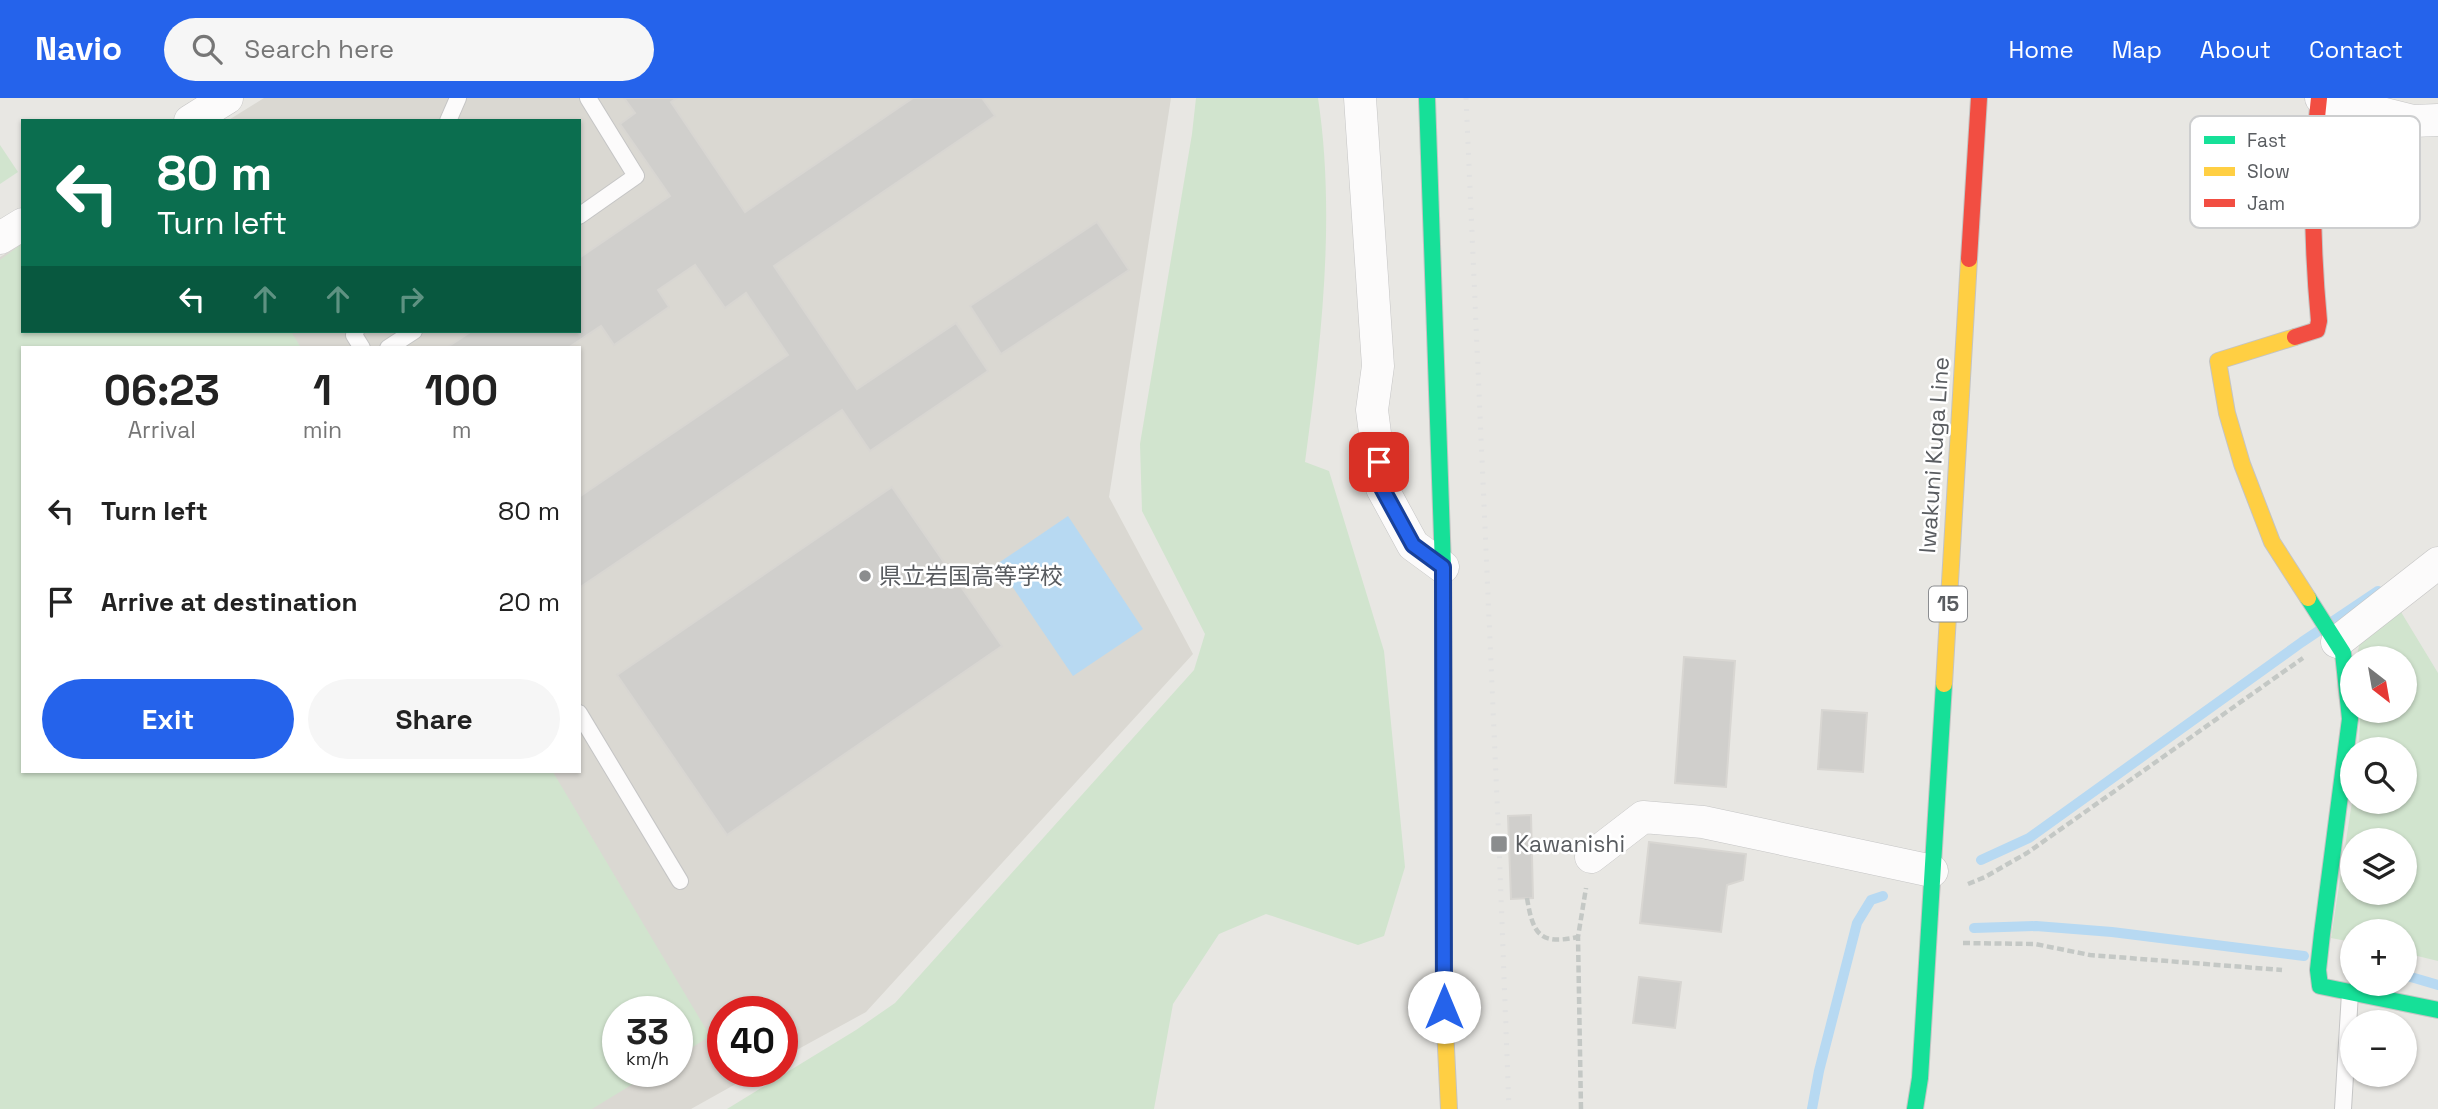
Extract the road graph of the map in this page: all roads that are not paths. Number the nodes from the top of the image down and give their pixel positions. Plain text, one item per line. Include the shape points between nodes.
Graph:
1 (227, 98) edge
2 (458, 98) edge
3 (588, 98) edge
4 (1360, 98) edge
5 (1427, 98) edge
6 (1979, 98) edge
7 (2320, 98) edge
8 (2317, 116) edge
9 (2393, 116) edge
10 (193, 119) edge
11 (449, 119) edge
12 (2438, 120) edge
13 (2420, 121) edge
14 (581, 215) edge
15 (21, 225) edge
16 (2314, 228) edge
17 (0, 238) edge
18 (411, 333) edge
19 (391, 346) edge
20 (2438, 563) edge
21 (1443, 567) junction
22 (2331, 632) junction
23 (581, 716) edge
24 (1591, 856) road end
25 (1931, 871) junction
26 (680, 881) dead end
27 (2340, 991) edge
28 (2350, 996) edge
29 (2366, 996) edge
30 (2438, 1010) edge
31 (1449, 1109) edge
32 (1915, 1109) edge
33 (2343, 1109) edge

1 - 10 street
2 - 11 lane
3 - 14 lane via 636,176
4 - 21 street via 1378,366 1373,410 1382,488 1413,545
5 - 21 street
6 - 25 street, Iwakuni Kuga Line / 15
7 - 8 street
7 - 9 street
12 - 13 street
15 - 17 street
16 - 22 street via 2317,330 2218,361 2242,464 2272,542
18 - 19 lane
20 - 22 street
21 - 31 street via 1444,1007
22 - 27 street via 2343,653 2350,719 2318,970 2320,986
23 - 26 lane
24 - 25 street via 1643,817 1703,822
25 - 32 street, Iwakuni Kuga Line / 15
28 - 33 lane
29 - 30 street

